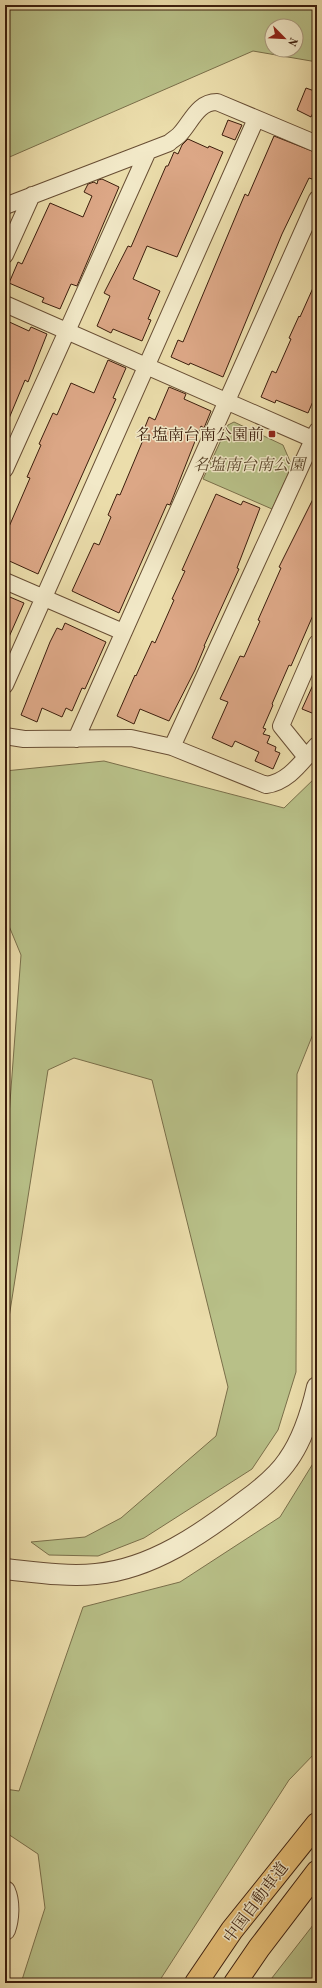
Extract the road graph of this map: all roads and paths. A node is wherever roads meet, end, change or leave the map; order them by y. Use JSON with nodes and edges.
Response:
{"nodes":[{"id":1,"x":256,"y":119,"type":"junction"},
{"id":2,"x":317,"y":144,"type":"edge"},
{"id":3,"x":148,"y":151,"type":"junction"},
{"id":4,"x":32,"y":195,"type":"junction"},
{"id":5,"x":317,"y":198,"type":"edge"},
{"id":6,"x":5,"y":206,"type":"edge"},
{"id":7,"x":5,"y":255,"type":"edge"},
{"id":8,"x":5,"y":304,"type":"edge"},
{"id":9,"x":67,"y":331,"type":"junction"},
{"id":10,"x":147,"y":365,"type":"junction"},
{"id":11,"x":228,"y":402,"type":"junction"},
{"id":12,"x":316,"y":437,"type":"edge"},
{"id":13,"x":5,"y":469,"type":"edge"},
{"id":14,"x":5,"y":581,"type":"edge"},
{"id":15,"x":43,"y":598,"type":"junction"},
{"id":16,"x":123,"y":632,"type":"junction"},
{"id":17,"x":317,"y":643,"type":"edge"},
{"id":18,"x":5,"y":685,"type":"edge"},
{"id":19,"x":5,"y":736,"type":"edge"},
{"id":20,"x":76,"y":739,"type":"junction"},
{"id":21,"x":317,"y":745,"type":"edge"},
{"id":22,"x":172,"y":747,"type":"junction"},
{"id":23,"x":306,"y":757,"type":"junction"},
{"id":24,"x":317,"y":1388,"type":"edge"},
{"id":25,"x":5,"y":1569,"type":"edge"},
{"id":26,"x":317,"y":1824,"type":"edge"},
{"id":27,"x":317,"y":1872,"type":"edge"},
{"id":28,"x":5,"y":1891,"type":"edge"},
{"id":29,"x":5,"y":1930,"type":"edge"},
{"id":30,"x":196,"y":1983,"type":"edge"},
{"id":31,"x":235,"y":1983,"type":"edge"}],
"edges":[{"from":1,"to":2,"type":"street"},
{"from":1,"to":3,"type":"street"},
{"from":1,"to":10,"type":"street"},
{"from":3,"to":4,"type":"street"},
{"from":3,"to":9,"type":"street"},
{"from":4,"to":6,"type":"street"},
{"from":4,"to":7,"type":"street"},
{"from":5,"to":11,"type":"street"},
{"from":8,"to":9,"type":"street"},
{"from":9,"to":10,"type":"street"},
{"from":9,"to":13,"type":"street"},
{"from":10,"to":11,"type":"street"},
{"from":10,"to":15,"type":"street"},
{"from":11,"to":12,"type":"street"},
{"from":11,"to":16,"type":"street"},
{"from":12,"to":22,"type":"street"},
{"from":14,"to":15,"type":"street"},
{"from":15,"to":16,"type":"street"},
{"from":15,"to":18,"type":"street"},
{"from":16,"to":20,"type":"street"},
{"from":17,"to":23,"type":"street"},
{"from":19,"to":20,"type":"street"},
{"from":20,"to":22,"type":"street"},
{"from":21,"to":23,"type":"street"},
{"from":22,"to":23,"type":"street"},
{"from":24,"to":25,"type":"street"},
{"from":26,"to":30,"type":"highway","name":"中国自動車道"},
{"from":27,"to":31,"type":"highway","name":"中国自動車道"},
{"from":28,"to":29,"type":"street"}]}
